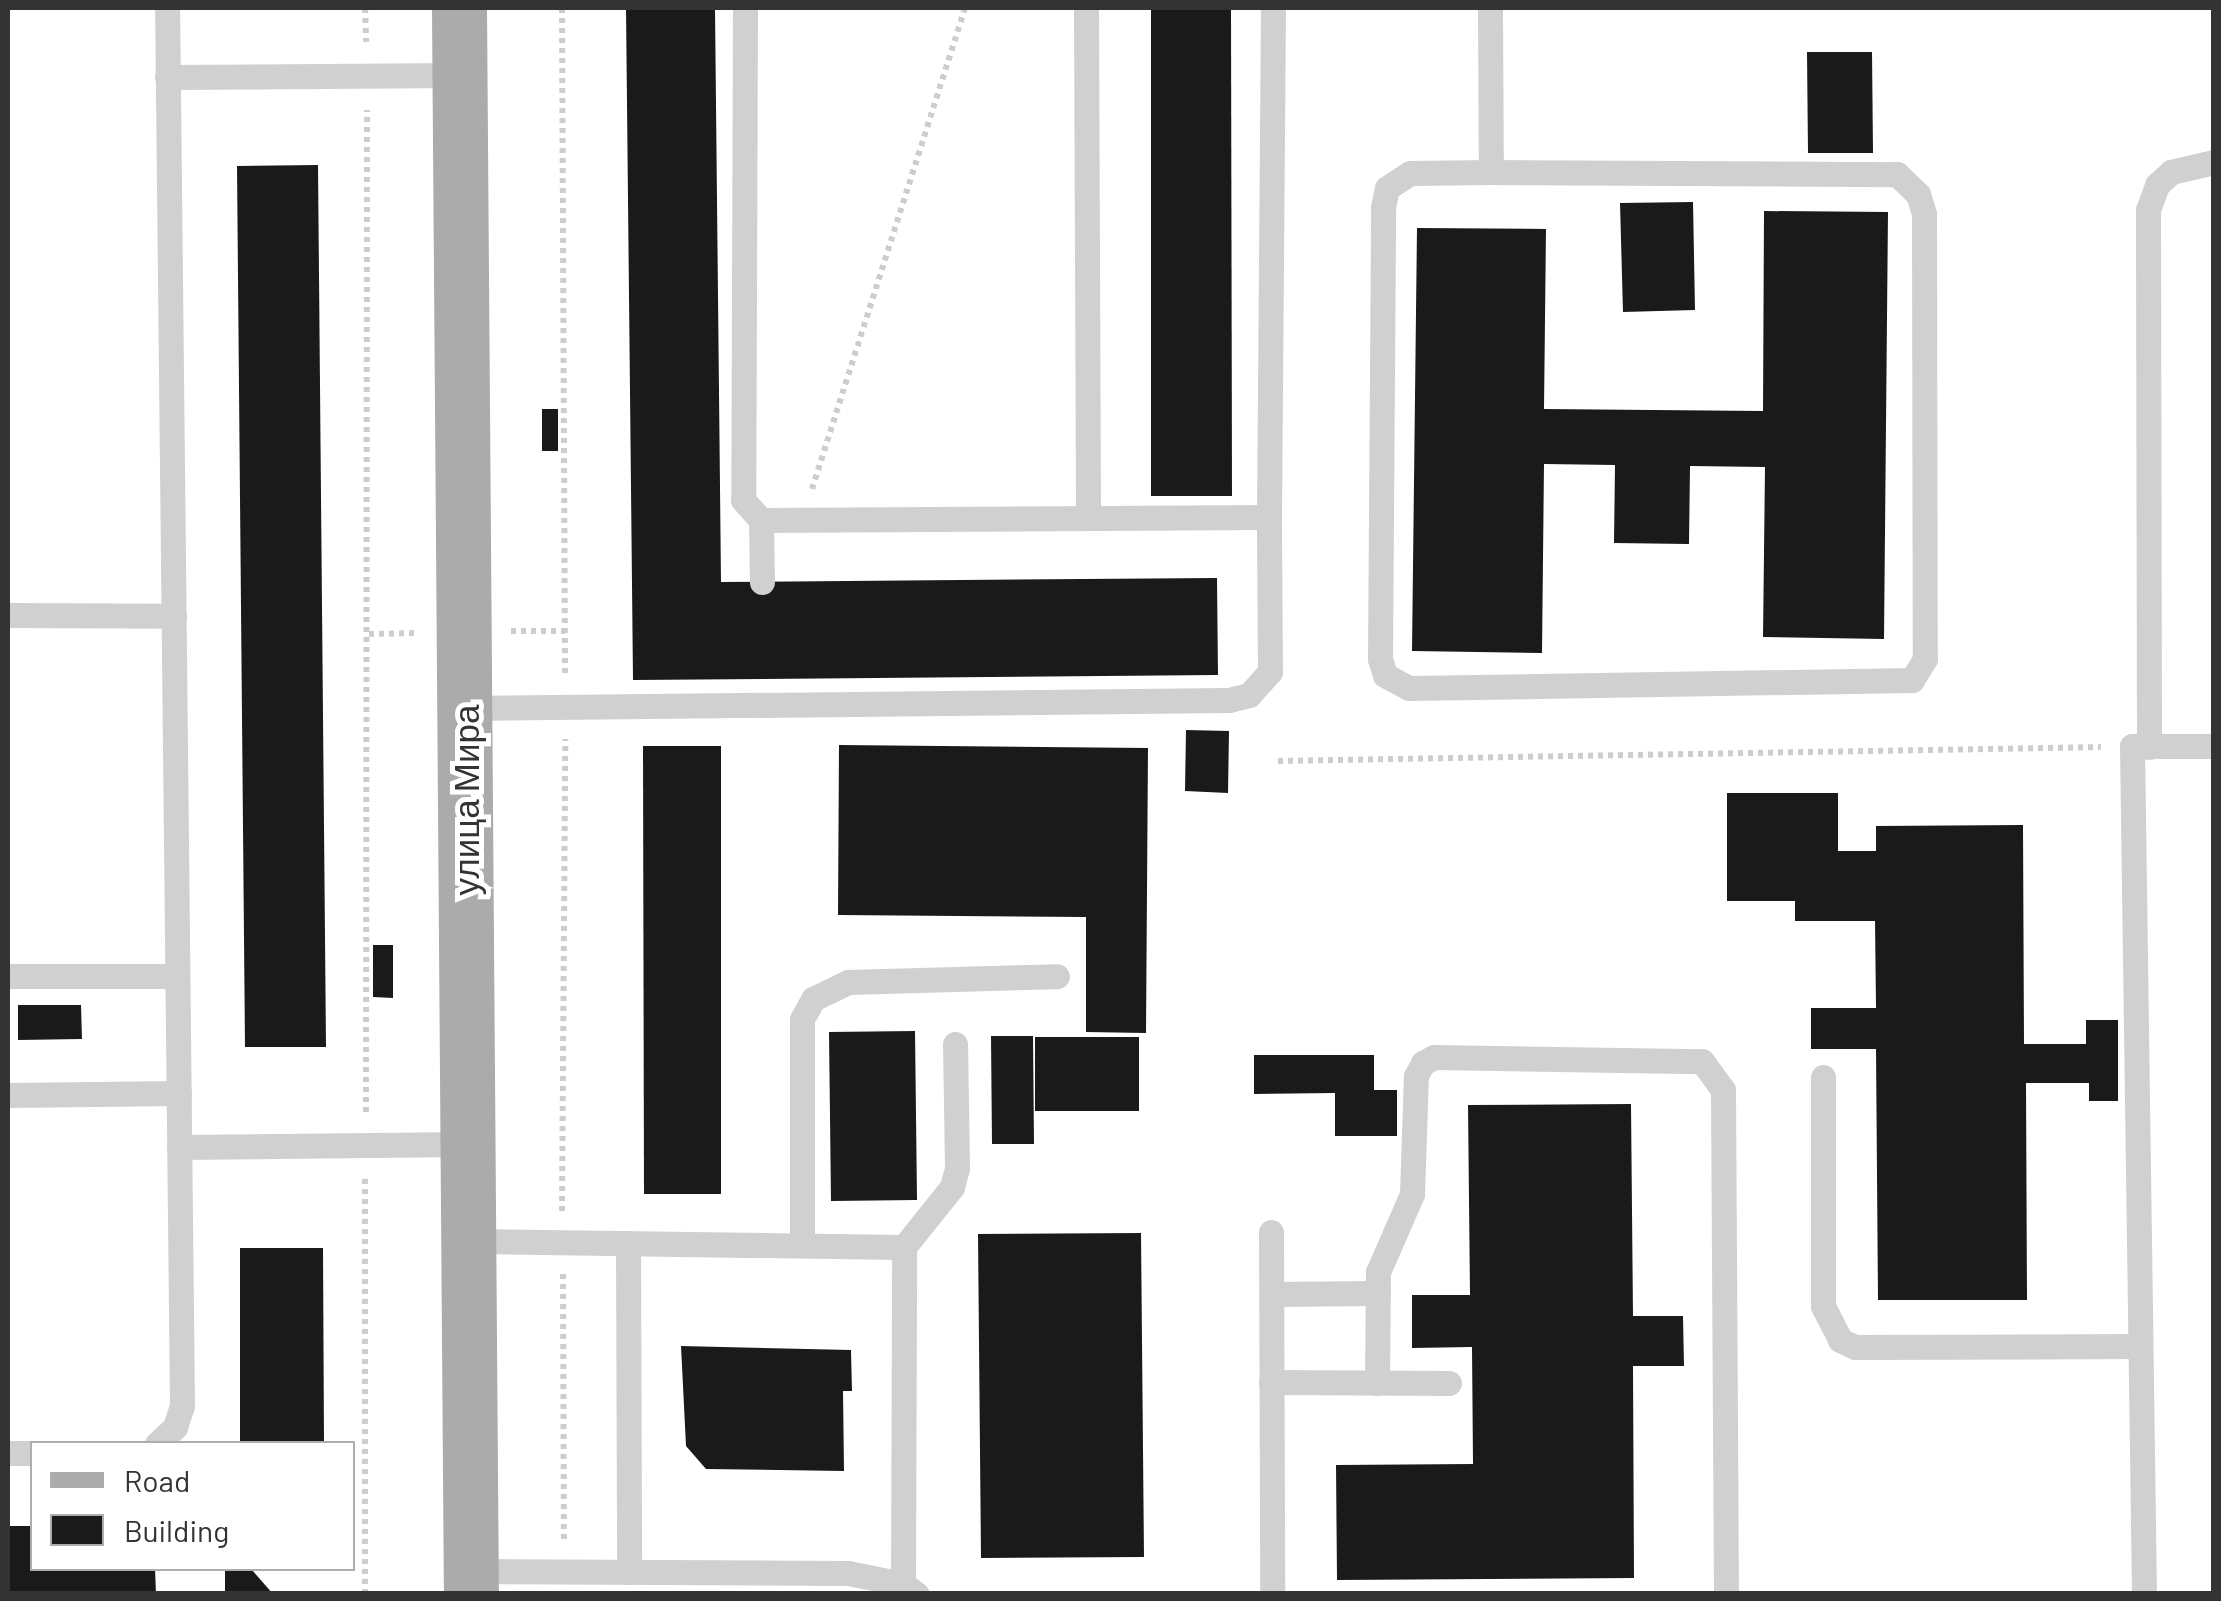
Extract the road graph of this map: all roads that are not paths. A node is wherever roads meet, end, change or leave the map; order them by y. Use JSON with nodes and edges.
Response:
{"nodes":[{"id":1,"x":167,"y":8,"type":"edge"},
{"id":2,"x":459,"y":8,"type":"edge"},
{"id":3,"x":745,"y":8,"type":"edge"},
{"id":4,"x":1086,"y":8,"type":"edge"},
{"id":5,"x":1273,"y":8,"type":"edge"},
{"id":6,"x":1490,"y":8,"type":"edge"},
{"id":7,"x":460,"y":75,"type":"junction"},
{"id":8,"x":168,"y":77,"type":"junction"},
{"id":9,"x":2214,"y":162,"type":"edge"},
{"id":10,"x":1491,"y":172,"type":"junction"},
{"id":11,"x":1269,"y":516,"type":"junction"},
{"id":12,"x":1088,"y":518,"type":"junction"},
{"id":13,"x":761,"y":520,"type":"junction"},
{"id":14,"x":762,"y":582,"type":"dead end"},
{"id":15,"x":8,"y":614,"type":"edge"},
{"id":16,"x":174,"y":616,"type":"junction"},
{"id":17,"x":764,"y":679,"type":"dead end"},
{"id":18,"x":763,"y":706,"type":"junction"},
{"id":19,"x":464,"y":708,"type":"junction"},
{"id":20,"x":2141,"y":746,"type":"junction"},
{"id":21,"x":2214,"y":746,"type":"edge"},
{"id":22,"x":8,"y":976,"type":"edge"},
{"id":23,"x":177,"y":976,"type":"junction"},
{"id":24,"x":1057,"y":976,"type":"dead end"},
{"id":25,"x":954,"y":1044,"type":"dead end"},
{"id":26,"x":1823,"y":1078,"type":"dead end"},
{"id":27,"x":179,"y":1093,"type":"junction"},
{"id":28,"x":8,"y":1095,"type":"edge"},
{"id":29,"x":468,"y":1144,"type":"junction"},
{"id":30,"x":179,"y":1147,"type":"junction"},
{"id":31,"x":1272,"y":1232,"type":"dead end"},
{"id":32,"x":468,"y":1241,"type":"junction"},
{"id":33,"x":628,"y":1243,"type":"junction"},
{"id":34,"x":802,"y":1246,"type":"junction"},
{"id":35,"x":904,"y":1248,"type":"junction"},
{"id":36,"x":1272,"y":1294,"type":"junction"},
{"id":37,"x":1378,"y":1294,"type":"junction"},
{"id":38,"x":2140,"y":1346,"type":"junction"},
{"id":39,"x":1271,"y":1382,"type":"junction"},
{"id":40,"x":1377,"y":1383,"type":"junction"},
{"id":41,"x":1449,"y":1383,"type":"dead end"},
{"id":42,"x":160,"y":1441,"type":"edge"},
{"id":43,"x":629,"y":1572,"type":"junction"},
{"id":44,"x":471,"y":1582,"type":"edge"},
{"id":45,"x":720,"y":1583,"type":"edge"},
{"id":46,"x":910,"y":1588,"type":"edge"},
{"id":47,"x":1272,"y":1594,"type":"edge"},
{"id":48,"x":1726,"y":1594,"type":"edge"},
{"id":49,"x":2144,"y":1594,"type":"edge"}],
"edges":[{"from":1,"to":8,"type":"lane"},
{"from":2,"to":7,"type":"main road","name":"улица Мира"},
{"from":3,"to":13,"type":"lane"},
{"from":4,"to":12,"type":"lane"},
{"from":5,"to":11,"type":"lane"},
{"from":6,"to":10,"type":"lane"},
{"from":7,"to":8,"type":"lane"},
{"from":7,"to":19,"type":"main road","name":"улица Мира"},
{"from":8,"to":16,"type":"lane"},
{"from":9,"to":20,"type":"lane"},
{"from":10,"to":10,"type":"lane"},
{"from":11,"to":12,"type":"lane"},
{"from":11,"to":18,"type":"lane"},
{"from":12,"to":13,"type":"lane"},
{"from":13,"to":14,"type":"lane"},
{"from":15,"to":16,"type":"lane"},
{"from":16,"to":23,"type":"lane"},
{"from":17,"to":18,"type":"lane"},
{"from":18,"to":19,"type":"lane"},
{"from":19,"to":29,"type":"main road","name":"улица Мира"},
{"from":20,"to":21,"type":"lane"},
{"from":20,"to":38,"type":"lane"},
{"from":22,"to":23,"type":"lane"},
{"from":23,"to":27,"type":"lane"},
{"from":24,"to":34,"type":"lane"},
{"from":25,"to":35,"type":"lane"},
{"from":26,"to":38,"type":"lane"},
{"from":27,"to":28,"type":"lane"},
{"from":27,"to":30,"type":"lane"},
{"from":29,"to":30,"type":"lane"},
{"from":29,"to":32,"type":"main road","name":"улица Мира"},
{"from":30,"to":42,"type":"lane"},
{"from":31,"to":36,"type":"lane"},
{"from":32,"to":33,"type":"lane"},
{"from":32,"to":44,"type":"main road","name":"улица Мира"},
{"from":33,"to":34,"type":"lane"},
{"from":33,"to":43,"type":"lane"},
{"from":34,"to":35,"type":"lane"},
{"from":35,"to":46,"type":"lane"},
{"from":36,"to":37,"type":"lane"},
{"from":36,"to":39,"type":"lane"},
{"from":37,"to":40,"type":"lane"},
{"from":37,"to":48,"type":"lane"},
{"from":38,"to":49,"type":"lane"},
{"from":39,"to":40,"type":"lane"},
{"from":39,"to":47,"type":"lane"},
{"from":40,"to":41,"type":"lane"},
{"from":43,"to":44,"type":"lane"},
{"from":43,"to":45,"type":"lane"},
{"from":45,"to":46,"type":"lane"}]}
